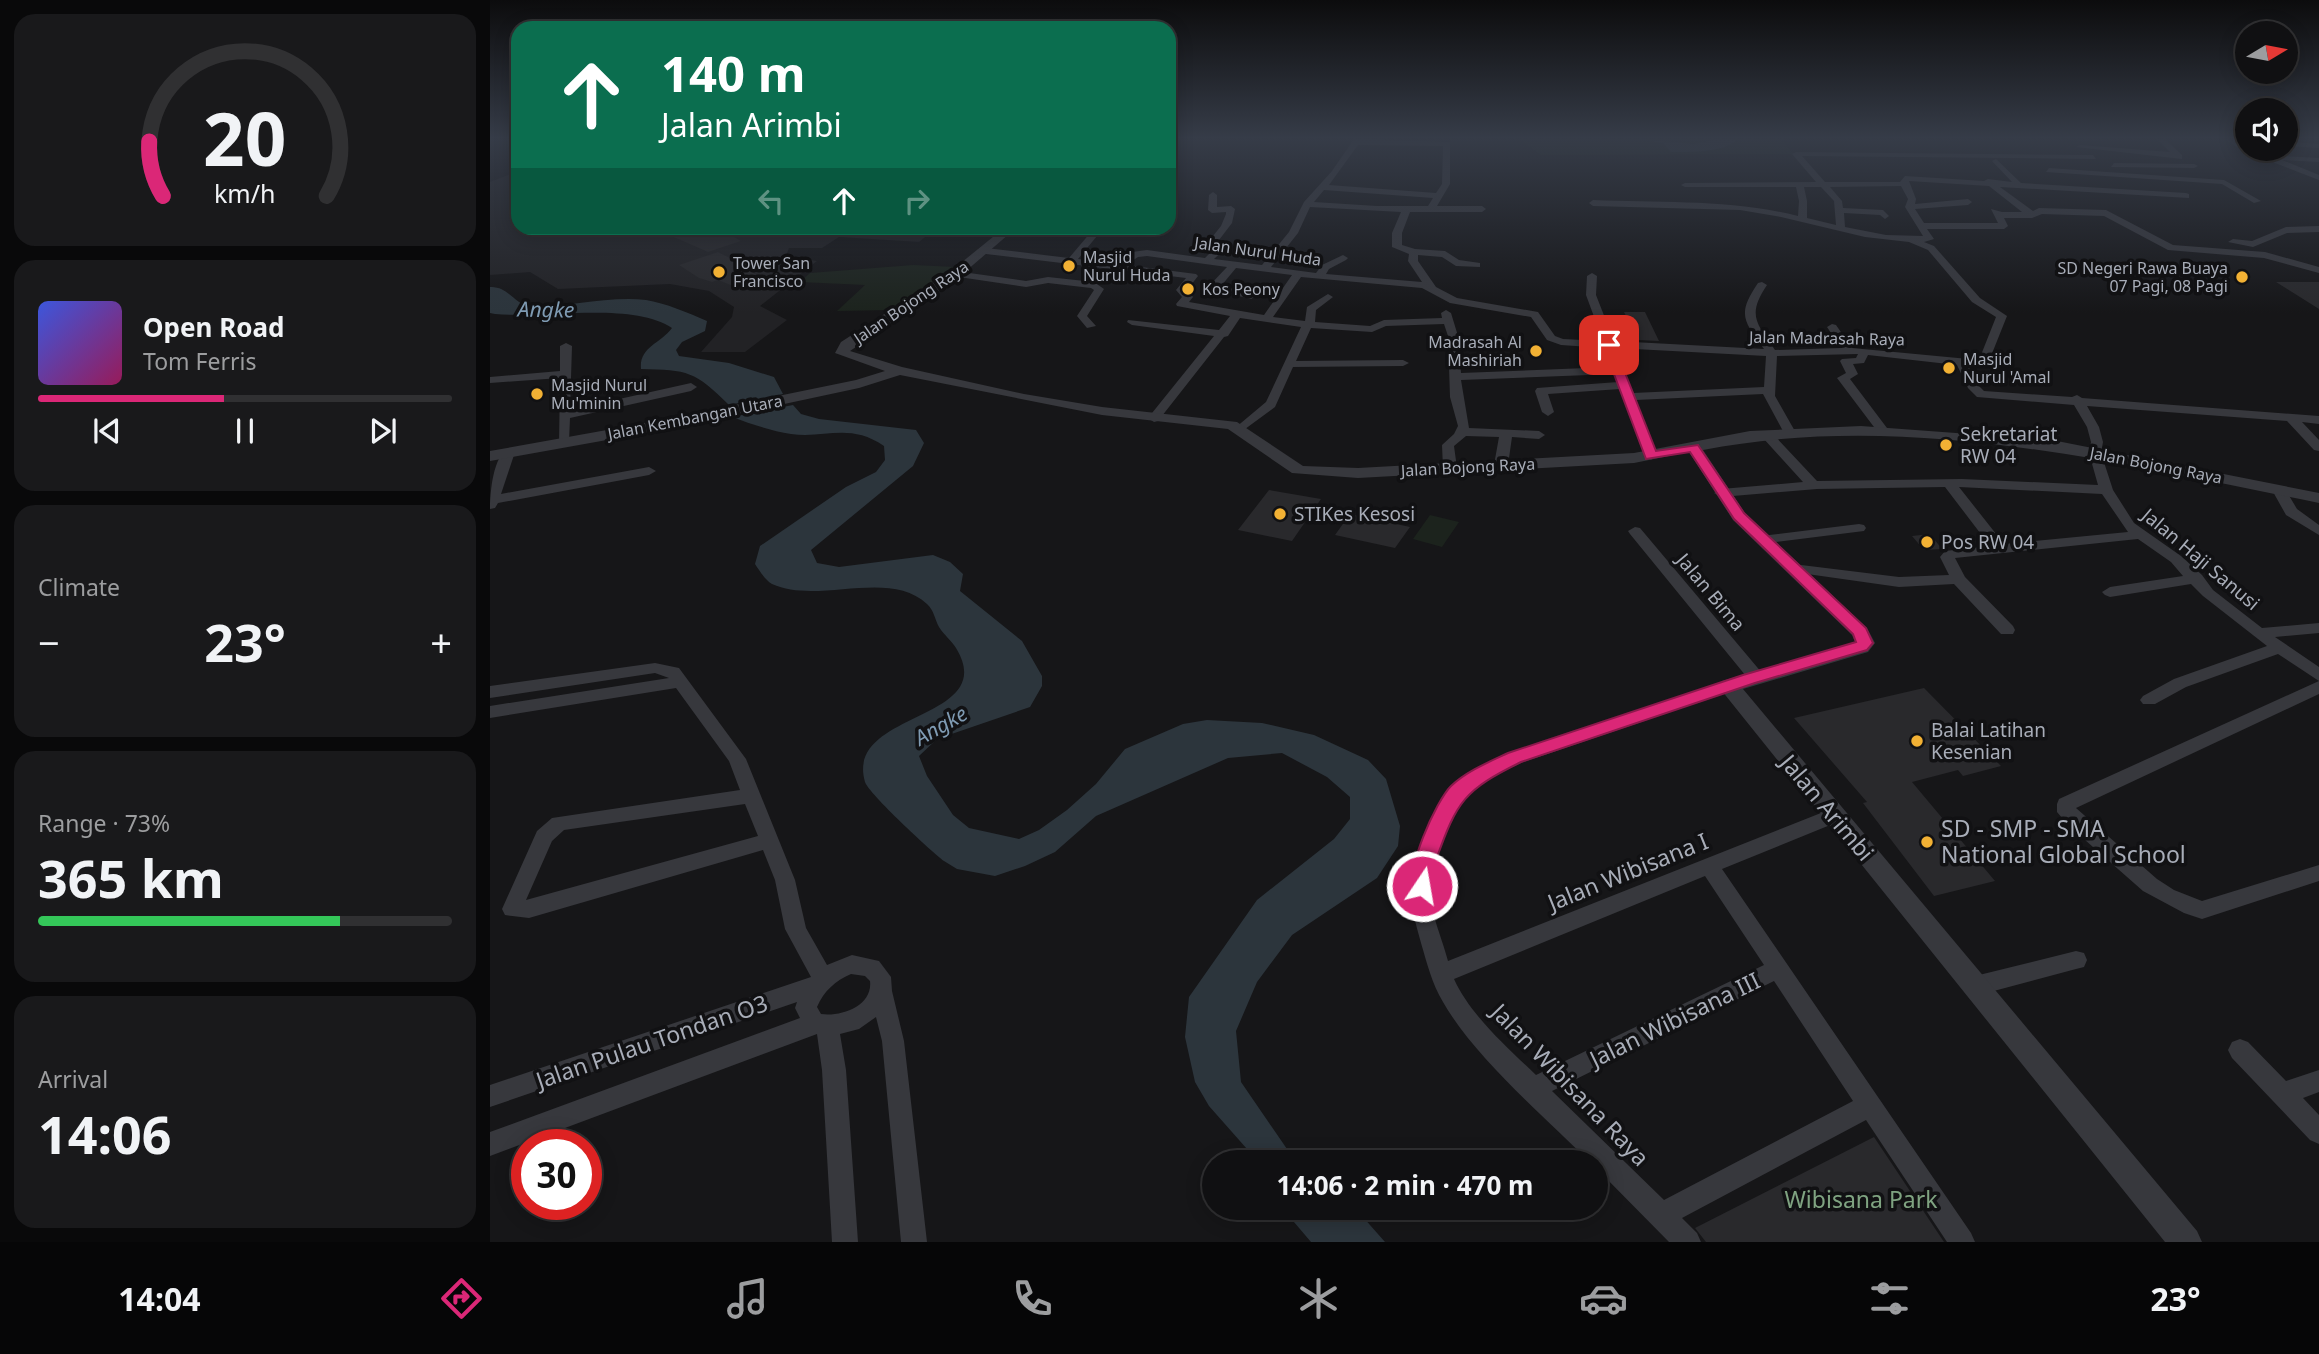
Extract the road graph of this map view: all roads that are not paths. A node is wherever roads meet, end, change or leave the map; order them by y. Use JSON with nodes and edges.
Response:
{"nodes":[{"id":1,"x":1213,"y":197,"type":"edge"},
{"id":2,"x":1313,"y":197,"type":"edge"},
{"id":3,"x":1439,"y":197,"type":"edge"},
{"id":4,"x":1721,"y":197,"type":"edge"},
{"id":5,"x":1761,"y":197,"type":"edge"},
{"id":6,"x":1802,"y":197,"type":"edge"},
{"id":7,"x":1834,"y":197,"type":"edge"},
{"id":8,"x":1911,"y":197,"type":"edge"},
{"id":9,"x":2012,"y":197,"type":"edge"},
{"id":10,"x":2025,"y":197,"type":"edge"},
{"id":11,"x":2133,"y":197,"type":"edge"},
{"id":12,"x":2250,"y":197,"type":"edge"},
{"id":13,"x":2257,"y":201,"type":"dead end"},
{"id":14,"x":1968,"y":202,"type":"dead end"},
{"id":15,"x":1593,"y":203,"type":"dead end"},
{"id":16,"x":2137,"y":203,"type":"dead end"},
{"id":17,"x":1307,"y":204,"type":"junction"},
{"id":18,"x":1909,"y":206,"type":"junction"},
{"id":19,"x":1721,"y":208,"type":"junction"},
{"id":20,"x":1406,"y":209,"type":"junction"},
{"id":21,"x":1431,"y":209,"type":"junction"},
{"id":22,"x":1482,"y":209,"type":"dead end"},
{"id":23,"x":1839,"y":210,"type":"junction"},
{"id":24,"x":1763,"y":211,"type":"junction"},
{"id":25,"x":2036,"y":213,"type":"junction"},
{"id":26,"x":1885,"y":216,"type":"dead end"},
{"id":27,"x":1801,"y":221,"type":"junction"},
{"id":28,"x":1922,"y":226,"type":"junction"},
{"id":29,"x":1841,"y":229,"type":"junction"},
{"id":30,"x":2319,"y":229,"type":"edge"},
{"id":31,"x":1002,"y":235,"type":"edge"},
{"id":32,"x":1093,"y":235,"type":"edge"},
{"id":33,"x":2195,"y":239,"type":"dead end"},
{"id":34,"x":1913,"y":241,"type":"junction"},
{"id":35,"x":2253,"y":244,"type":"junction"},
{"id":36,"x":986,"y":251,"type":"junction"},
{"id":37,"x":1414,"y":252,"type":"junction"},
{"id":38,"x":1343,"y":258,"type":"dead end"},
{"id":39,"x":1073,"y":259,"type":"junction"},
{"id":40,"x":1208,"y":260,"type":"junction"},
{"id":41,"x":2316,"y":260,"type":"edge"},
{"id":42,"x":1234,"y":264,"type":"junction"},
{"id":43,"x":1120,"y":265,"type":"junction"},
{"id":44,"x":1477,"y":265,"type":"dead end"},
{"id":45,"x":1265,"y":268,"type":"junction"},
{"id":46,"x":2319,"y":270,"type":"edge"},
{"id":47,"x":1299,"y":273,"type":"junction"},
{"id":48,"x":956,"y":274,"type":"junction"},
{"id":49,"x":1320,"y":276,"type":"junction"},
{"id":50,"x":1592,"y":276,"type":"dead end"},
{"id":51,"x":1762,"y":285,"type":"dead end"},
{"id":52,"x":1431,"y":287,"type":"junction"},
{"id":53,"x":1251,"y":296,"type":"dead end"},
{"id":54,"x":1445,"y":297,"type":"junction"},
{"id":55,"x":1328,"y":298,"type":"dead end"},
{"id":56,"x":1237,"y":314,"type":"junction"},
{"id":57,"x":1267,"y":318,"type":"junction"},
{"id":58,"x":1132,"y":321,"type":"dead end"},
{"id":59,"x":1448,"y":321,"type":"junction"},
{"id":60,"x":1309,"y":325,"type":"junction"},
{"id":61,"x":1091,"y":326,"type":"dead end"},
{"id":62,"x":1832,"y":327,"type":"dead end"},
{"id":63,"x":1224,"y":334,"type":"junction"},
{"id":64,"x":1609,"y":345,"type":"junction"},
{"id":65,"x":566,"y":346,"type":"dead end"},
{"id":66,"x":1848,"y":350,"type":"junction"},
{"id":67,"x":1865,"y":351,"type":"junction"},
{"id":68,"x":1772,"y":354,"type":"junction"},
{"id":69,"x":1403,"y":363,"type":"dead end"},
{"id":70,"x":1962,"y":363,"type":"junction"},
{"id":71,"x":1290,"y":364,"type":"junction"},
{"id":72,"x":1617,"y":370,"type":"junction"},
{"id":73,"x":899,"y":371,"type":"junction"},
{"id":74,"x":566,"y":374,"type":"junction"},
{"id":75,"x":1457,"y":377,"type":"junction"},
{"id":76,"x":490,"y":380,"type":"edge"},
{"id":77,"x":691,"y":387,"type":"dead end"},
{"id":78,"x":1768,"y":390,"type":"junction"},
{"id":79,"x":1625,"y":391,"type":"junction"},
{"id":80,"x":2077,"y":399,"type":"junction"},
{"id":81,"x":1548,"y":412,"type":"dead end"},
{"id":82,"x":566,"y":415,"type":"junction"},
{"id":83,"x":1154,"y":418,"type":"junction"},
{"id":84,"x":2291,"y":418,"type":"junction"},
{"id":85,"x":2319,"y":420,"type":"edge"},
{"id":86,"x":1241,"y":428,"type":"junction"},
{"id":87,"x":1463,"y":432,"type":"junction"},
{"id":88,"x":1884,"y":432,"type":"junction"},
{"id":89,"x":1506,"y":433,"type":"junction"},
{"id":90,"x":1790,"y":433,"type":"junction"},
{"id":91,"x":1539,"y":435,"type":"dead end"},
{"id":92,"x":1767,"y":435,"type":"junction"},
{"id":93,"x":563,"y":442,"type":"junction"},
{"id":94,"x":1693,"y":447,"type":"junction"},
{"id":95,"x":2319,"y":447,"type":"edge"},
{"id":96,"x":509,"y":452,"type":"junction"},
{"id":97,"x":2095,"y":453,"type":"junction"},
{"id":98,"x":490,"y":456,"type":"edge"},
{"id":99,"x":1651,"y":456,"type":"junction"},
{"id":100,"x":1501,"y":465,"type":"junction"},
{"id":101,"x":1450,"y":468,"type":"junction"},
{"id":102,"x":649,"y":471,"type":"dead end"},
{"id":103,"x":1950,"y":483,"type":"junction"},
{"id":104,"x":1814,"y":485,"type":"junction"},
{"id":105,"x":2106,"y":490,"type":"junction"},
{"id":106,"x":2279,"y":490,"type":"junction"},
{"id":107,"x":1721,"y":493,"type":"junction"},
{"id":108,"x":2319,"y":498,"type":"edge"},
{"id":109,"x":491,"y":503,"type":"edge"},
{"id":110,"x":1858,"y":528,"type":"dead end"},
{"id":111,"x":1635,"y":531,"type":"dead end"},
{"id":112,"x":2319,"y":531,"type":"edge"},
{"id":113,"x":2138,"y":535,"type":"junction"},
{"id":114,"x":1761,"y":540,"type":"junction"},
{"id":115,"x":2000,"y":549,"type":"junction"},
{"id":116,"x":1793,"y":568,"type":"junction"},
{"id":117,"x":2197,"y":578,"type":"junction"},
{"id":118,"x":1958,"y":579,"type":"junction"},
{"id":119,"x":2110,"y":592,"type":"dead end"},
{"id":120,"x":2319,"y":628,"type":"edge"},
{"id":121,"x":2007,"y":630,"type":"dead end"},
{"id":122,"x":2259,"y":633,"type":"junction"},
{"id":123,"x":2278,"y":648,"type":"junction"},
{"id":124,"x":2319,"y":675,"type":"edge"},
{"id":125,"x":1756,"y":677,"type":"junction"},
{"id":126,"x":681,"y":682,"type":"junction"},
{"id":127,"x":1729,"y":686,"type":"junction"},
{"id":128,"x":2319,"y":687,"type":"edge"},
{"id":129,"x":490,"y":692,"type":"edge"},
{"id":130,"x":2149,"y":700,"type":"dead end"},
{"id":131,"x":490,"y":712,"type":"edge"},
{"id":132,"x":751,"y":796,"type":"junction"},
{"id":133,"x":1833,"y":816,"type":"junction"},
{"id":134,"x":769,"y":841,"type":"junction"},
{"id":135,"x":1709,"y":866,"type":"junction"},
{"id":136,"x":2319,"y":873,"type":"edge"},
{"id":137,"x":2076,"y":960,"type":"dead end"},
{"id":138,"x":1778,"y":969,"type":"junction"},
{"id":139,"x":1441,"y":974,"type":"junction"},
{"id":140,"x":818,"y":982,"type":"junction"},
{"id":141,"x":1975,"y":986,"type":"junction"},
{"id":142,"x":882,"y":993,"type":"junction"},
{"id":143,"x":821,"y":1026,"type":"junction"},
{"id":144,"x":2240,"y":1050,"type":"dead end"},
{"id":145,"x":2319,"y":1081,"type":"edge"},
{"id":146,"x":1533,"y":1089,"type":"junction"},
{"id":147,"x":2283,"y":1094,"type":"junction"},
{"id":148,"x":490,"y":1096,"type":"edge"},
{"id":149,"x":1870,"y":1105,"type":"junction"},
{"id":150,"x":2319,"y":1132,"type":"edge"},
{"id":151,"x":490,"y":1144,"type":"edge"},
{"id":152,"x":1662,"y":1215,"type":"junction"},
{"id":153,"x":845,"y":1242,"type":"edge"},
{"id":154,"x":914,"y":1242,"type":"edge"},
{"id":155,"x":1688,"y":1242,"type":"edge"},
{"id":156,"x":1962,"y":1242,"type":"edge"},
{"id":157,"x":2186,"y":1242,"type":"edge"}],
"edges":[{"from":1,"to":40,"type":"street"},
{"from":2,"to":17,"type":"street"},
{"from":3,"to":21,"type":"street"},
{"from":4,"to":19,"type":"street"},
{"from":5,"to":24,"type":"street"},
{"from":6,"to":27,"type":"street"},
{"from":7,"to":23,"type":"street"},
{"from":8,"to":18,"type":"street"},
{"from":9,"to":25,"type":"street"},
{"from":10,"to":25,"type":"street"},
{"from":11,"to":16,"type":"street"},
{"from":12,"to":13,"type":"street"},
{"from":14,"to":18,"type":"street"},
{"from":15,"to":19,"type":"street"},
{"from":17,"to":20,"type":"street"},
{"from":17,"to":45,"type":"street"},
{"from":18,"to":28,"type":"street"},
{"from":19,"to":24,"type":"street"},
{"from":20,"to":21,"type":"street"},
{"from":20,"to":37,"type":"street"},
{"from":21,"to":22,"type":"street"},
{"from":23,"to":26,"type":"street"},
{"from":23,"to":29,"type":"street"},
{"from":24,"to":27,"type":"street"},
{"from":25,"to":28,"type":"street"},
{"from":25,"to":46,"type":"street"},
{"from":27,"to":29,"type":"street"},
{"from":28,"to":34,"type":"street"},
{"from":29,"to":34,"type":"street"},
{"from":30,"to":35,"type":"street"},
{"from":31,"to":36,"type":"street","name":"Jalan Bojong Raya"},
{"from":32,"to":39,"type":"street"},
{"from":33,"to":35,"type":"street"},
{"from":34,"to":70,"type":"street"},
{"from":35,"to":41,"type":"street"},
{"from":36,"to":39,"type":"street","name":"Jalan Nurul Huda"},
{"from":36,"to":48,"type":"street","name":"Jalan Bojong Raya"},
{"from":37,"to":44,"type":"street"},
{"from":37,"to":52,"type":"street"},
{"from":38,"to":49,"type":"street"},
{"from":39,"to":43,"type":"street","name":"Jalan Nurul Huda"},
{"from":40,"to":42,"type":"street","name":"Jalan Nurul Huda"},
{"from":40,"to":43,"type":"street","name":"Jalan Nurul Huda"},
{"from":42,"to":45,"type":"street","name":"Jalan Nurul Huda"},
{"from":42,"to":53,"type":"street"},
{"from":43,"to":56,"type":"street"},
{"from":45,"to":47,"type":"street","name":"Jalan Nurul Huda"},
{"from":47,"to":49,"type":"street","name":"Jalan Nurul Huda"},
{"from":47,"to":57,"type":"street"},
{"from":48,"to":61,"type":"street"},
{"from":48,"to":73,"type":"street","name":"Jalan Bojong Raya"},
{"from":49,"to":52,"type":"street","name":"Jalan Nurul Huda"},
{"from":50,"to":64,"type":"street"},
{"from":51,"to":68,"type":"street"},
{"from":52,"to":54,"type":"street","name":"Jalan Nurul Huda"},
{"from":54,"to":59,"type":"street"},
{"from":54,"to":64,"type":"street","name":"Jalan Madrasah Raya"},
{"from":55,"to":60,"type":"street"},
{"from":56,"to":57,"type":"street"},
{"from":56,"to":63,"type":"street"},
{"from":57,"to":60,"type":"street"},
{"from":58,"to":63,"type":"street"},
{"from":59,"to":60,"type":"street"},
{"from":59,"to":75,"type":"street"},
{"from":60,"to":71,"type":"street"},
{"from":62,"to":66,"type":"street"},
{"from":63,"to":83,"type":"street"},
{"from":64,"to":68,"type":"street","name":"Jalan Madrasah Raya"},
{"from":64,"to":72,"type":"street"},
{"from":65,"to":74,"type":"street"},
{"from":66,"to":67,"type":"street","name":"Jalan Madrasah Raya"},
{"from":66,"to":68,"type":"street","name":"Jalan Madrasah Raya"},
{"from":67,"to":70,"type":"street","name":"Jalan Madrasah Raya"},
{"from":67,"to":88,"type":"street"},
{"from":68,"to":78,"type":"street"},
{"from":69,"to":71,"type":"street"},
{"from":70,"to":80,"type":"street"},
{"from":71,"to":86,"type":"street"},
{"from":72,"to":75,"type":"street"},
{"from":72,"to":79,"type":"street"},
{"from":73,"to":83,"type":"street","name":"Jalan Bojong Raya"},
{"from":73,"to":93,"type":"street","name":"Jalan Kembangan Utara"},
{"from":74,"to":76,"type":"street"},
{"from":74,"to":82,"type":"street"},
{"from":75,"to":87,"type":"street"},
{"from":77,"to":82,"type":"street"},
{"from":78,"to":79,"type":"street"},
{"from":78,"to":90,"type":"street"},
{"from":79,"to":81,"type":"street"},
{"from":79,"to":99,"type":"street"},
{"from":80,"to":84,"type":"street"},
{"from":80,"to":97,"type":"street","name":"Jalan Haji Sanusi"},
{"from":82,"to":93,"type":"street"},
{"from":83,"to":86,"type":"street","name":"Jalan Bojong Raya"},
{"from":84,"to":85,"type":"street"},
{"from":84,"to":95,"type":"street"},
{"from":86,"to":101,"type":"street","name":"Jalan Bojong Raya"},
{"from":87,"to":89,"type":"street"},
{"from":87,"to":101,"type":"street"},
{"from":88,"to":90,"type":"street","name":"Jalan Bojong Raya"},
{"from":88,"to":97,"type":"street","name":"Jalan Bojong Raya"},
{"from":89,"to":91,"type":"street"},
{"from":89,"to":100,"type":"street"},
{"from":90,"to":92,"type":"street","name":"Jalan Bojong Raya"},
{"from":92,"to":94,"type":"street","name":"Jalan Bojong Raya"},
{"from":92,"to":104,"type":"street"},
{"from":93,"to":96,"type":"street","name":"Jalan Kembangan Utara"},
{"from":94,"to":99,"type":"street","name":"Jalan Bojong Raya"},
{"from":94,"to":107,"type":"street"},
{"from":96,"to":98,"type":"street","name":"Jalan Kembangan Utara"},
{"from":96,"to":109,"type":"street"},
{"from":97,"to":105,"type":"street","name":"Jalan Haji Sanusi"},
{"from":97,"to":106,"type":"street","name":"Jalan Bojong Raya"},
{"from":99,"to":100,"type":"street","name":"Jalan Bojong Raya"},
{"from":100,"to":101,"type":"street","name":"Jalan Bojong Raya"},
{"from":102,"to":109,"type":"street"},
{"from":103,"to":104,"type":"street"},
{"from":103,"to":105,"type":"street"},
{"from":103,"to":115,"type":"street"},
{"from":104,"to":107,"type":"street"},
{"from":105,"to":113,"type":"street","name":"Jalan Haji Sanusi"},
{"from":106,"to":108,"type":"street","name":"Jalan Bojong Raya"},
{"from":106,"to":112,"type":"street"},
{"from":107,"to":114,"type":"street"},
{"from":110,"to":114,"type":"street"},
{"from":111,"to":125,"type":"street","name":"Jalan Bima"},
{"from":113,"to":115,"type":"street"},
{"from":113,"to":117,"type":"street","name":"Jalan Haji Sanusi"},
{"from":114,"to":116,"type":"street"},
{"from":115,"to":118,"type":"street"},
{"from":116,"to":118,"type":"street"},
{"from":116,"to":125,"type":"street"},
{"from":117,"to":119,"type":"street"},
{"from":117,"to":122,"type":"street","name":"Jalan Haji Sanusi"},
{"from":118,"to":121,"type":"street"},
{"from":120,"to":122,"type":"street"},
{"from":122,"to":123,"type":"street","name":"Jalan Haji Sanusi"},
{"from":123,"to":124,"type":"street","name":"Jalan Haji Sanusi"},
{"from":123,"to":130,"type":"street"},
{"from":125,"to":127,"type":"street"},
{"from":126,"to":129,"type":"street"},
{"from":126,"to":131,"type":"street"},
{"from":126,"to":132,"type":"street"},
{"from":127,"to":133,"type":"street","name":"Jalan Arimbi"},
{"from":127,"to":139,"type":"street","name":"Jalan Wibisana Raya"},
{"from":128,"to":136,"type":"street"},
{"from":132,"to":134,"type":"street"},
{"from":132,"to":134,"type":"street"},
{"from":133,"to":135,"type":"street","name":"Jalan Wibisana I"},
{"from":133,"to":141,"type":"street","name":"Jalan Arimbi"},
{"from":134,"to":140,"type":"street"},
{"from":135,"to":138,"type":"street"},
{"from":135,"to":139,"type":"street","name":"Jalan Wibisana I"},
{"from":137,"to":141,"type":"street"},
{"from":138,"to":146,"type":"street","name":"Jalan Wibisana III"},
{"from":138,"to":149,"type":"street"},
{"from":139,"to":146,"type":"street","name":"Jalan Wibisana Raya"},
{"from":140,"to":142,"type":"street"},
{"from":140,"to":143,"type":"street"},
{"from":140,"to":148,"type":"street","name":"Jalan Pulau Tondan O3"},
{"from":141,"to":157,"type":"street","name":"Jalan Arimbi"},
{"from":142,"to":143,"type":"street"},
{"from":142,"to":154,"type":"street"},
{"from":143,"to":151,"type":"street","name":"Jalan Pulau Tondan O3"},
{"from":143,"to":153,"type":"street"},
{"from":144,"to":147,"type":"street"},
{"from":145,"to":147,"type":"street"},
{"from":146,"to":152,"type":"street","name":"Jalan Wibisana Raya"},
{"from":147,"to":150,"type":"street"},
{"from":149,"to":152,"type":"street"},
{"from":149,"to":156,"type":"street"},
{"from":152,"to":155,"type":"street","name":"Jalan Wibisana Raya"}]}
